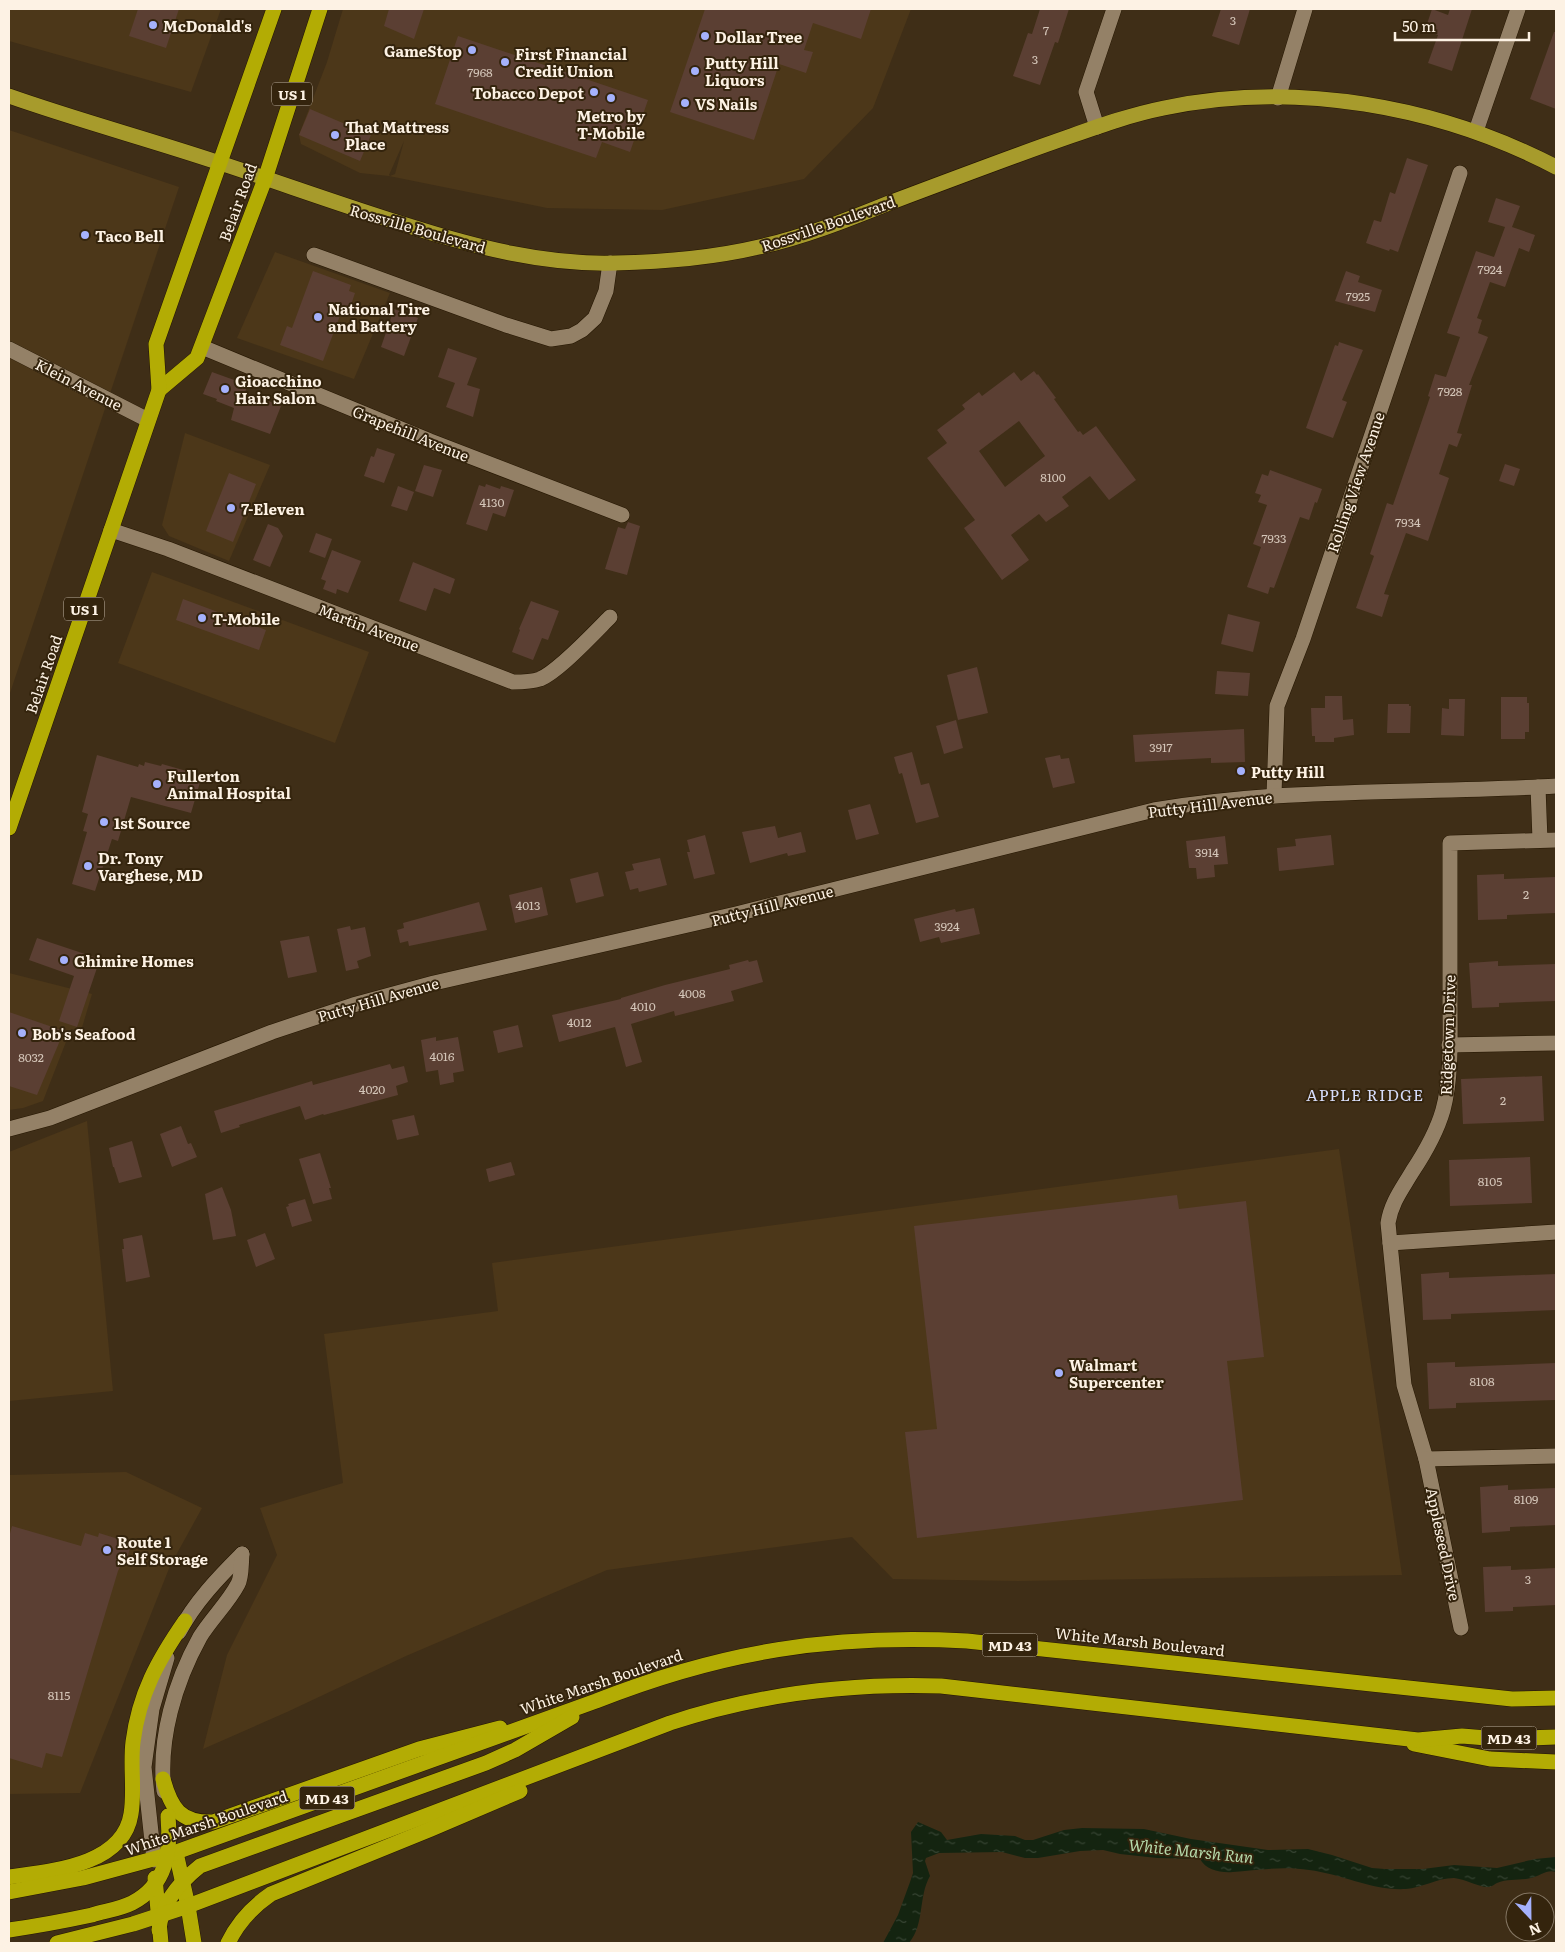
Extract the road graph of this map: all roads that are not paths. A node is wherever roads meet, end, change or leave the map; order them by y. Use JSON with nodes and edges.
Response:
{"nodes":[{"id":1,"x":274,"y":9,"type":"edge"},
{"id":2,"x":320,"y":9,"type":"edge"},
{"id":3,"x":1114,"y":9,"type":"edge"},
{"id":4,"x":1305,"y":9,"type":"edge"},
{"id":5,"x":1518,"y":9,"type":"edge"},
{"id":6,"x":9,"y":96,"type":"edge"},
{"id":7,"x":1278,"y":98,"type":"junction"},
{"id":8,"x":1097,"y":127,"type":"junction"},
{"id":9,"x":1476,"y":131,"type":"junction"},
{"id":10,"x":219,"y":163,"type":"junction"},
{"id":11,"x":1556,"y":167,"type":"edge"},
{"id":12,"x":1460,"y":173,"type":"dead end"},
{"id":13,"x":265,"y":179,"type":"junction"},
{"id":14,"x":314,"y":255,"type":"dead end"},
{"id":15,"x":610,"y":263,"type":"junction"},
{"id":16,"x":202,"y":347,"type":"junction"},
{"id":17,"x":9,"y":349,"type":"edge"},
{"id":18,"x":159,"y":390,"type":"junction"},
{"id":19,"x":148,"y":420,"type":"junction"},
{"id":20,"x":622,"y":515,"type":"dead end"},
{"id":21,"x":111,"y":530,"type":"junction"},
{"id":22,"x":610,"y":617,"type":"dead end"},
{"id":23,"x":1556,"y":786,"type":"edge"},
{"id":24,"x":1538,"y":787,"type":"junction"},
{"id":25,"x":1274,"y":795,"type":"junction"},
{"id":26,"x":9,"y":828,"type":"edge"},
{"id":27,"x":1540,"y":840,"type":"junction"},
{"id":28,"x":1556,"y":840,"type":"edge"},
{"id":29,"x":1556,"y":1043,"type":"edge"},
{"id":30,"x":1449,"y":1045,"type":"junction"},
{"id":31,"x":9,"y":1129,"type":"edge"},
{"id":32,"x":1556,"y":1232,"type":"edge"},
{"id":33,"x":1390,"y":1243,"type":"junction"},
{"id":34,"x":1556,"y":1456,"type":"edge"},
{"id":35,"x":1426,"y":1459,"type":"junction"},
{"id":36,"x":185,"y":1621,"type":"junction"},
{"id":37,"x":1462,"y":1628,"type":"dead end"},
{"id":38,"x":1556,"y":1698,"type":"edge"},
{"id":39,"x":596,"y":1701,"type":"junction"},
{"id":40,"x":743,"y":1702,"type":"junction"},
{"id":41,"x":546,"y":1719,"type":"junction"},
{"id":42,"x":1383,"y":1736,"type":"junction"},
{"id":43,"x":1556,"y":1737,"type":"edge"},
{"id":44,"x":1556,"y":1762,"type":"edge"},
{"id":45,"x":163,"y":1779,"type":"junction"},
{"id":46,"x":166,"y":1856,"type":"junction"},
{"id":47,"x":9,"y":1877,"type":"edge"},
{"id":48,"x":183,"y":1881,"type":"junction"},
{"id":49,"x":155,"y":1882,"type":"junction"},
{"id":50,"x":9,"y":1892,"type":"edge"},
{"id":51,"x":188,"y":1906,"type":"junction"},
{"id":52,"x":161,"y":1926,"type":"edge"},
{"id":53,"x":9,"y":1930,"type":"edge"},
{"id":54,"x":57,"y":1943,"type":"edge"},
{"id":55,"x":194,"y":1943,"type":"edge"},
{"id":56,"x":228,"y":1943,"type":"edge"}],
"edges":[{"from":1,"to":10,"type":"highway","name":"Belair Road","number":"US 1"},
{"from":2,"to":13,"type":"highway","name":"Belair Road","number":"US 1"},
{"from":3,"to":8,"type":"street"},
{"from":4,"to":7,"type":"street"},
{"from":5,"to":9,"type":"street"},
{"from":6,"to":10,"type":"main road","name":"Rossville Boulevard"},
{"from":7,"to":8,"type":"main road","name":"Rossville Boulevard"},
{"from":7,"to":9,"type":"main road","name":"Rossville Boulevard"},
{"from":8,"to":15,"type":"main road","name":"Rossville Boulevard"},
{"from":9,"to":11,"type":"main road","name":"Rossville Boulevard"},
{"from":10,"to":13,"type":"main road","name":"Rossville Boulevard"},
{"from":10,"to":18,"type":"highway","name":"Belair Road","number":"US 1"},
{"from":12,"to":25,"type":"street","name":"Rolling View Avenue"},
{"from":13,"to":15,"type":"main road","name":"Rossville Boulevard"},
{"from":13,"to":16,"type":"highway","name":"Belair Road","number":"US 1"},
{"from":14,"to":15,"type":"street"},
{"from":16,"to":18,"type":"highway","name":"Belair Road","number":"US 1"},
{"from":16,"to":20,"type":"street","name":"Grapehill Avenue"},
{"from":17,"to":19,"type":"street","name":"Klein Avenue"},
{"from":18,"to":19,"type":"highway","name":"Belair Road","number":"US 1"},
{"from":19,"to":21,"type":"highway","name":"Belair Road","number":"US 1"},
{"from":21,"to":22,"type":"street","name":"Martin Avenue"},
{"from":21,"to":26,"type":"highway","name":"Belair Road","number":"US 1"},
{"from":23,"to":24,"type":"street","name":"Putty Hill Avenue"},
{"from":24,"to":25,"type":"street","name":"Putty Hill Avenue"},
{"from":24,"to":27,"type":"street"},
{"from":25,"to":31,"type":"street","name":"Putty Hill Avenue"},
{"from":27,"to":28,"type":"street"},
{"from":27,"to":30,"type":"street","name":"Ridgetown Drive"},
{"from":29,"to":30,"type":"street"},
{"from":30,"to":33,"type":"street","name":"Ridgetown Drive"},
{"from":32,"to":33,"type":"street"},
{"from":33,"to":35,"type":"street","name":"Ridgetown Drive"},
{"from":34,"to":35,"type":"street"},
{"from":35,"to":37,"type":"street","name":"Appleseed Drive"},
{"from":36,"to":45,"type":"street"},
{"from":36,"to":46,"type":"street"},
{"from":36,"to":47,"type":"highway"},
{"from":38,"to":39,"type":"highway","name":"White Marsh Boulevard","number":"MD 43"},
{"from":39,"to":41,"type":"highway","name":"White Marsh Boulevard","number":"MD 43"},
{"from":39,"to":48,"type":"highway"},
{"from":40,"to":42,"type":"highway","number":"MD 43"},
{"from":40,"to":51,"type":"highway","number":"MD 43"},
{"from":40,"to":56,"type":"highway"},
{"from":41,"to":45,"type":"highway"},
{"from":41,"to":46,"type":"highway","name":"White Marsh Boulevard","number":"MD 43"},
{"from":42,"to":43,"type":"highway","number":"MD 43"},
{"from":42,"to":44,"type":"highway"},
{"from":45,"to":46,"type":"street"},
{"from":46,"to":48,"type":"highway"},
{"from":46,"to":49,"type":"highway"},
{"from":46,"to":50,"type":"highway","name":"White Marsh Boulevard","number":"MD 43"},
{"from":48,"to":51,"type":"highway"},
{"from":48,"to":52,"type":"highway"},
{"from":49,"to":52,"type":"highway"},
{"from":49,"to":53,"type":"highway"},
{"from":51,"to":52,"type":"highway","number":"MD 43"},
{"from":51,"to":55,"type":"highway"},
{"from":52,"to":54,"type":"highway","number":"MD 43"}]}
